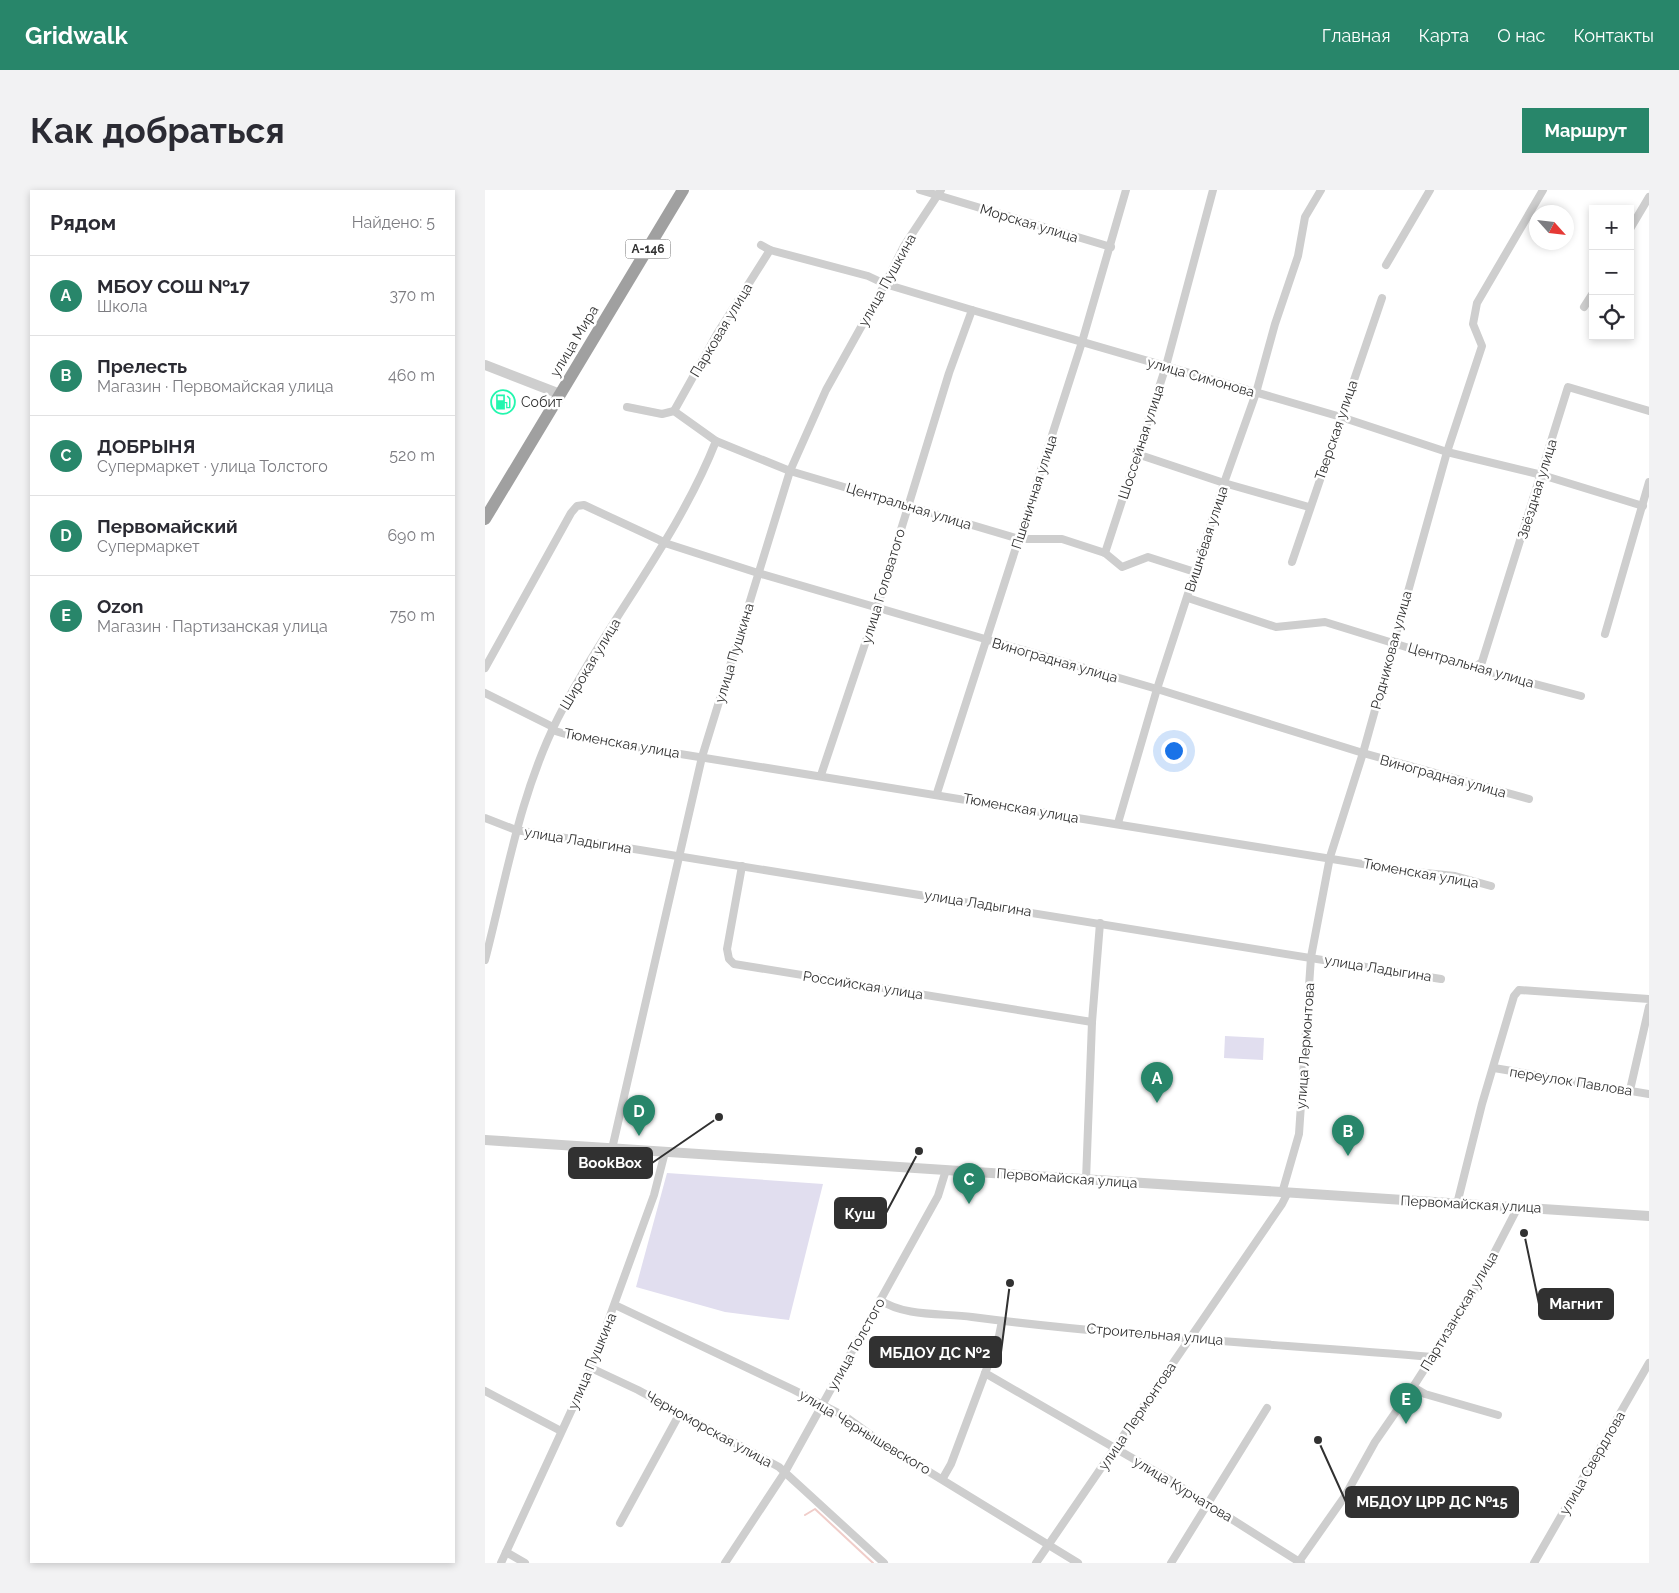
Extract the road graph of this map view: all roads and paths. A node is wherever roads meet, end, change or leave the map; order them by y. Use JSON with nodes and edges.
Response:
{"nodes":[{"id":1,"x":683,"y":190,"type":"edge"},
{"id":2,"x":919,"y":190,"type":"edge"},
{"id":3,"x":1126,"y":190,"type":"edge"},
{"id":4,"x":1213,"y":190,"type":"edge"},
{"id":5,"x":1321,"y":190,"type":"edge"},
{"id":6,"x":1431,"y":190,"type":"edge"},
{"id":7,"x":1543,"y":190,"type":"edge"},
{"id":8,"x":939,"y":193,"type":"edge"},
{"id":9,"x":1649,"y":197,"type":"edge"},
{"id":10,"x":1634,"y":222,"type":"edge"},
{"id":11,"x":761,"y":246,"type":"dead end"},
{"id":12,"x":1111,"y":247,"type":"junction"},
{"id":13,"x":770,"y":250,"type":"junction"},
{"id":14,"x":1385,"y":265,"type":"dead end"},
{"id":15,"x":885,"y":284,"type":"junction"},
{"id":16,"x":1592,"y":295,"type":"edge"},
{"id":17,"x":1382,"y":298,"type":"dead end"},
{"id":18,"x":1584,"y":308,"type":"dead end"},
{"id":19,"x":972,"y":310,"type":"junction"},
{"id":20,"x":1081,"y":342,"type":"junction"},
{"id":21,"x":485,"y":366,"type":"edge"},
{"id":22,"x":1165,"y":366,"type":"junction"},
{"id":23,"x":1256,"y":393,"type":"junction"},
{"id":24,"x":560,"y":394,"type":"junction"},
{"id":25,"x":627,"y":407,"type":"dead end"},
{"id":26,"x":674,"y":411,"type":"junction"},
{"id":27,"x":1649,"y":411,"type":"edge"},
{"id":28,"x":1341,"y":417,"type":"junction"},
{"id":29,"x":716,"y":441,"type":"junction"},
{"id":30,"x":1447,"y":452,"type":"junction"},
{"id":31,"x":1137,"y":454,"type":"junction"},
{"id":32,"x":790,"y":471,"type":"junction"},
{"id":33,"x":1542,"y":475,"type":"junction"},
{"id":34,"x":1649,"y":482,"type":"edge"},
{"id":35,"x":1224,"y":484,"type":"junction"},
{"id":36,"x":908,"y":504,"type":"junction"},
{"id":37,"x":1643,"y":506,"type":"junction"},
{"id":38,"x":1309,"y":507,"type":"junction"},
{"id":39,"x":485,"y":518,"type":"edge"},
{"id":40,"x":1019,"y":539,"type":"junction"},
{"id":41,"x":663,"y":542,"type":"junction"},
{"id":42,"x":1105,"y":553,"type":"junction"},
{"id":43,"x":1292,"y":562,"type":"dead end"},
{"id":44,"x":1195,"y":572,"type":"junction"},
{"id":45,"x":758,"y":573,"type":"junction"},
{"id":46,"x":1188,"y":598,"type":"junction"},
{"id":47,"x":877,"y":608,"type":"junction"},
{"id":48,"x":1605,"y":634,"type":"dead end"},
{"id":49,"x":986,"y":640,"type":"junction"},
{"id":50,"x":1392,"y":643,"type":"junction"},
{"id":51,"x":485,"y":668,"type":"edge"},
{"id":52,"x":1474,"y":668,"type":"junction"},
{"id":53,"x":1157,"y":689,"type":"junction"},
{"id":54,"x":485,"y":693,"type":"edge"},
{"id":55,"x":1581,"y":696,"type":"dead end"},
{"id":56,"x":553,"y":729,"type":"junction"},
{"id":57,"x":1363,"y":753,"type":"junction"},
{"id":58,"x":702,"y":757,"type":"junction"},
{"id":59,"x":821,"y":775,"type":"junction"},
{"id":60,"x":937,"y":793,"type":"junction"},
{"id":61,"x":1529,"y":799,"type":"dead end"},
{"id":62,"x":485,"y":818,"type":"edge"},
{"id":63,"x":1118,"y":823,"type":"junction"},
{"id":64,"x":515,"y":830,"type":"junction"},
{"id":65,"x":679,"y":857,"type":"junction"},
{"id":66,"x":1330,"y":857,"type":"junction"},
{"id":67,"x":742,"y":866,"type":"junction"},
{"id":68,"x":1491,"y":886,"type":"dead end"},
{"id":69,"x":1100,"y":923,"type":"junction"},
{"id":70,"x":1311,"y":957,"type":"junction"},
{"id":71,"x":485,"y":960,"type":"edge"},
{"id":72,"x":1441,"y":979,"type":"dead end"},
{"id":73,"x":1649,"y":999,"type":"edge"},
{"id":74,"x":1649,"y":1007,"type":"edge"},
{"id":75,"x":1092,"y":1022,"type":"junction"},
{"id":76,"x":1494,"y":1068,"type":"junction"},
{"id":77,"x":1630,"y":1090,"type":"junction"},
{"id":78,"x":1649,"y":1094,"type":"edge"},
{"id":79,"x":485,"y":1140,"type":"edge"},
{"id":80,"x":611,"y":1149,"type":"junction"},
{"id":81,"x":665,"y":1152,"type":"junction"},
{"id":82,"x":946,"y":1170,"type":"junction"},
{"id":83,"x":1086,"y":1180,"type":"junction"},
{"id":84,"x":1285,"y":1193,"type":"junction"},
{"id":85,"x":1457,"y":1204,"type":"junction"},
{"id":86,"x":1517,"y":1207,"type":"junction"},
{"id":87,"x":1649,"y":1216,"type":"edge"},
{"id":88,"x":880,"y":1300,"type":"junction"},
{"id":89,"x":615,"y":1305,"type":"junction"},
{"id":90,"x":1002,"y":1321,"type":"junction"},
{"id":91,"x":1191,"y":1337,"type":"junction"},
{"id":92,"x":1433,"y":1357,"type":"junction"},
{"id":93,"x":1649,"y":1363,"type":"edge"},
{"id":94,"x":591,"y":1368,"type":"junction"},
{"id":95,"x":985,"y":1373,"type":"junction"},
{"id":96,"x":1413,"y":1387,"type":"junction"},
{"id":97,"x":485,"y":1391,"type":"edge"},
{"id":98,"x":822,"y":1405,"type":"junction"},
{"id":99,"x":1267,"y":1408,"type":"dead end"},
{"id":100,"x":680,"y":1413,"type":"junction"},
{"id":101,"x":1498,"y":1415,"type":"dead end"},
{"id":102,"x":561,"y":1431,"type":"junction"},
{"id":103,"x":1115,"y":1448,"type":"junction"},
{"id":104,"x":785,"y":1472,"type":"junction"},
{"id":105,"x":943,"y":1478,"type":"junction"},
{"id":106,"x":1209,"y":1504,"type":"junction"},
{"id":107,"x":620,"y":1523,"type":"dead end"},
{"id":108,"x":1047,"y":1546,"type":"junction"},
{"id":109,"x":506,"y":1552,"type":"junction"},
{"id":110,"x":878,"y":1561,"type":"edge"},
{"id":111,"x":501,"y":1563,"type":"edge"},
{"id":112,"x":525,"y":1563,"type":"edge"},
{"id":113,"x":725,"y":1563,"type":"edge"},
{"id":114,"x":1036,"y":1563,"type":"edge"},
{"id":115,"x":1079,"y":1563,"type":"edge"},
{"id":116,"x":1171,"y":1563,"type":"edge"},
{"id":117,"x":1299,"y":1563,"type":"edge"},
{"id":118,"x":1534,"y":1563,"type":"edge"}],
"edges":[{"from":1,"to":24,"type":"highway","name":"улица Мира","number":"А-146"},
{"from":2,"to":8,"type":"street","name":"Морская улица"},
{"from":3,"to":12,"type":"street","name":"Пшеничная улица"},
{"from":4,"to":22,"type":"street","name":"Шоссейная улица"},
{"from":5,"to":23,"type":"street","name":"Вишнёвая улица"},
{"from":6,"to":14,"type":"street"},
{"from":7,"to":30,"type":"street","name":"Родниковая улица"},
{"from":8,"to":12,"type":"street","name":"Морская улица"},
{"from":8,"to":15,"type":"street","name":"улица Пушкина"},
{"from":9,"to":10,"type":"street"},
{"from":11,"to":13,"type":"street","name":"улица Симонова"},
{"from":12,"to":20,"type":"street","name":"Пшеничная улица"},
{"from":13,"to":15,"type":"street","name":"улица Симонова"},
{"from":13,"to":26,"type":"street","name":"Парковая улица"},
{"from":15,"to":19,"type":"street","name":"улица Симонова"},
{"from":15,"to":32,"type":"street","name":"улица Пушкина"},
{"from":16,"to":18,"type":"street"},
{"from":17,"to":28,"type":"street","name":"Тверская улица"},
{"from":19,"to":20,"type":"street","name":"улица Симонова"},
{"from":19,"to":36,"type":"street","name":"улица Головатого"},
{"from":20,"to":22,"type":"street","name":"улица Симонова"},
{"from":20,"to":40,"type":"street","name":"Пшеничная улица"},
{"from":21,"to":24,"type":"street"},
{"from":22,"to":23,"type":"street","name":"улица Симонова"},
{"from":22,"to":31,"type":"street","name":"Шоссейная улица"},
{"from":23,"to":28,"type":"street","name":"улица Симонова"},
{"from":23,"to":35,"type":"street","name":"Вишнёвая улица"},
{"from":24,"to":39,"type":"highway","name":"улица Мира","number":"А-146"},
{"from":25,"to":26,"type":"street"},
{"from":26,"to":29,"type":"street","name":"Центральная улица"},
{"from":27,"to":33,"type":"street","name":"Звёздная улица"},
{"from":28,"to":30,"type":"street","name":"улица Симонова"},
{"from":28,"to":38,"type":"street","name":"Тверская улица"},
{"from":29,"to":32,"type":"street","name":"Центральная улица"},
{"from":29,"to":41,"type":"street","name":"Широкая улица"},
{"from":30,"to":33,"type":"street","name":"улица Симонова"},
{"from":30,"to":50,"type":"street","name":"Родниковая улица"},
{"from":31,"to":35,"type":"street"},
{"from":31,"to":42,"type":"street","name":"Шоссейная улица"},
{"from":32,"to":36,"type":"street","name":"Центральная улица"},
{"from":32,"to":45,"type":"street","name":"улица Пушкина"},
{"from":33,"to":37,"type":"street","name":"улица Симонова"},
{"from":33,"to":52,"type":"street","name":"Звёздная улица"},
{"from":34,"to":37,"type":"street"},
{"from":35,"to":38,"type":"street"},
{"from":35,"to":44,"type":"street","name":"Вишнёвая улица"},
{"from":36,"to":40,"type":"street","name":"Центральная улица"},
{"from":36,"to":47,"type":"street","name":"улица Головатого"},
{"from":37,"to":48,"type":"street"},
{"from":38,"to":43,"type":"street","name":"Тверская улица"},
{"from":40,"to":42,"type":"street","name":"Центральная улица"},
{"from":40,"to":49,"type":"street","name":"Пшеничная улица"},
{"from":41,"to":45,"type":"street","name":"Виноградная улица"},
{"from":41,"to":51,"type":"street","name":"Виноградная улица"},
{"from":41,"to":56,"type":"street","name":"Широкая улица"},
{"from":42,"to":44,"type":"street","name":"Центральная улица"},
{"from":44,"to":46,"type":"street","name":"Вишнёвая улица"},
{"from":45,"to":47,"type":"street","name":"Виноградная улица"},
{"from":45,"to":58,"type":"street","name":"улица Пушкина"},
{"from":46,"to":50,"type":"street","name":"Центральная улица"},
{"from":46,"to":53,"type":"street","name":"Вишнёвая улица"},
{"from":47,"to":49,"type":"street","name":"Виноградная улица"},
{"from":47,"to":59,"type":"street","name":"улица Головатого"},
{"from":49,"to":53,"type":"street","name":"Виноградная улица"},
{"from":49,"to":60,"type":"street","name":"Пшеничная улица"},
{"from":50,"to":52,"type":"street","name":"Центральная улица"},
{"from":50,"to":57,"type":"street","name":"Родниковая улица"},
{"from":52,"to":55,"type":"street","name":"Центральная улица"},
{"from":53,"to":57,"type":"street","name":"Виноградная улица"},
{"from":53,"to":63,"type":"street","name":"Вишнёвая улица"},
{"from":54,"to":56,"type":"street","name":"Тюменская улица"},
{"from":56,"to":58,"type":"street","name":"Тюменская улица"},
{"from":56,"to":64,"type":"street","name":"Широкая улица"},
{"from":57,"to":61,"type":"street","name":"Виноградная улица"},
{"from":57,"to":66,"type":"street","name":"Родниковая улица"},
{"from":58,"to":59,"type":"street","name":"Тюменская улица"},
{"from":58,"to":65,"type":"street","name":"улица Пушкина"},
{"from":59,"to":60,"type":"street","name":"Тюменская улица"},
{"from":60,"to":63,"type":"street","name":"Тюменская улица"},
{"from":62,"to":64,"type":"street","name":"улица Ладыгина"},
{"from":63,"to":66,"type":"street","name":"Тюменская улица"},
{"from":64,"to":65,"type":"street","name":"улица Ладыгина"},
{"from":64,"to":71,"type":"street","name":"Широкая улица"},
{"from":65,"to":67,"type":"street","name":"улица Ладыгина"},
{"from":65,"to":80,"type":"street","name":"улица Пушкина"},
{"from":66,"to":68,"type":"street","name":"Тюменская улица"},
{"from":66,"to":70,"type":"street","name":"Родниковая улица"},
{"from":67,"to":69,"type":"street","name":"улица Ладыгина"},
{"from":67,"to":75,"type":"street","name":"Российская улица"},
{"from":69,"to":70,"type":"street","name":"улица Ладыгина"},
{"from":69,"to":75,"type":"street"},
{"from":70,"to":72,"type":"street","name":"улица Ладыгина"},
{"from":70,"to":84,"type":"street","name":"улица Лермонтова"},
{"from":73,"to":76,"type":"street"},
{"from":74,"to":77,"type":"street"},
{"from":75,"to":83,"type":"street"},
{"from":76,"to":77,"type":"street","name":"переулок Павлова"},
{"from":76,"to":85,"type":"street"},
{"from":77,"to":78,"type":"street","name":"переулок Павлова"},
{"from":79,"to":80,"type":"street","name":"Первомайская улица"},
{"from":80,"to":81,"type":"street","name":"Первомайская улица"},
{"from":81,"to":82,"type":"street","name":"Первомайская улица"},
{"from":81,"to":89,"type":"street","name":"улица Пушкина"},
{"from":82,"to":83,"type":"street","name":"Первомайская улица"},
{"from":82,"to":88,"type":"street","name":"улица Толстого"},
{"from":83,"to":84,"type":"street","name":"Первомайская улица"},
{"from":84,"to":85,"type":"street","name":"Первомайская улица"},
{"from":84,"to":91,"type":"street","name":"улица Лермонтова"},
{"from":85,"to":86,"type":"street","name":"Первомайская улица"},
{"from":86,"to":87,"type":"street","name":"Первомайская улица"},
{"from":86,"to":92,"type":"street","name":"Партизанская улица"},
{"from":88,"to":90,"type":"street","name":"Строительная улица"},
{"from":88,"to":98,"type":"street","name":"улица Толстого"},
{"from":89,"to":94,"type":"street","name":"улица Пушкина"},
{"from":89,"to":98,"type":"street","name":"улица Чернышевского"},
{"from":90,"to":91,"type":"street","name":"Строительная улица"},
{"from":90,"to":95,"type":"street"},
{"from":91,"to":92,"type":"street","name":"Строительная улица"},
{"from":91,"to":103,"type":"street","name":"улица Лермонтова"},
{"from":92,"to":96,"type":"street","name":"Партизанская улица"},
{"from":93,"to":118,"type":"street","name":"улица Свердлова"},
{"from":94,"to":100,"type":"street","name":"Черноморская улица"},
{"from":94,"to":102,"type":"street","name":"улица Пушкина"},
{"from":95,"to":103,"type":"street","name":"улица Курчатова"},
{"from":95,"to":105,"type":"street"},
{"from":96,"to":101,"type":"street"},
{"from":96,"to":117,"type":"street","name":"Партизанская улица"},
{"from":97,"to":102,"type":"street"},
{"from":98,"to":104,"type":"street","name":"улица Толстого"},
{"from":98,"to":105,"type":"street","name":"улица Чернышевского"},
{"from":99,"to":106,"type":"street"},
{"from":100,"to":104,"type":"street","name":"Черноморская улица"},
{"from":100,"to":107,"type":"street"},
{"from":102,"to":109,"type":"street","name":"улица Пушкина"},
{"from":103,"to":106,"type":"street","name":"улица Курчатова"},
{"from":103,"to":108,"type":"street","name":"улица Лермонтова"},
{"from":104,"to":110,"type":"street","name":"Черноморская улица"},
{"from":104,"to":113,"type":"street","name":"улица Толстого"},
{"from":105,"to":108,"type":"street","name":"улица Чернышевского"},
{"from":106,"to":116,"type":"street"},
{"from":106,"to":117,"type":"street","name":"улица Курчатова"},
{"from":108,"to":114,"type":"street","name":"улица Лермонтова"},
{"from":108,"to":115,"type":"street","name":"улица Чернышевского"},
{"from":109,"to":111,"type":"street","name":"улица Пушкина"},
{"from":109,"to":112,"type":"street"}]}
